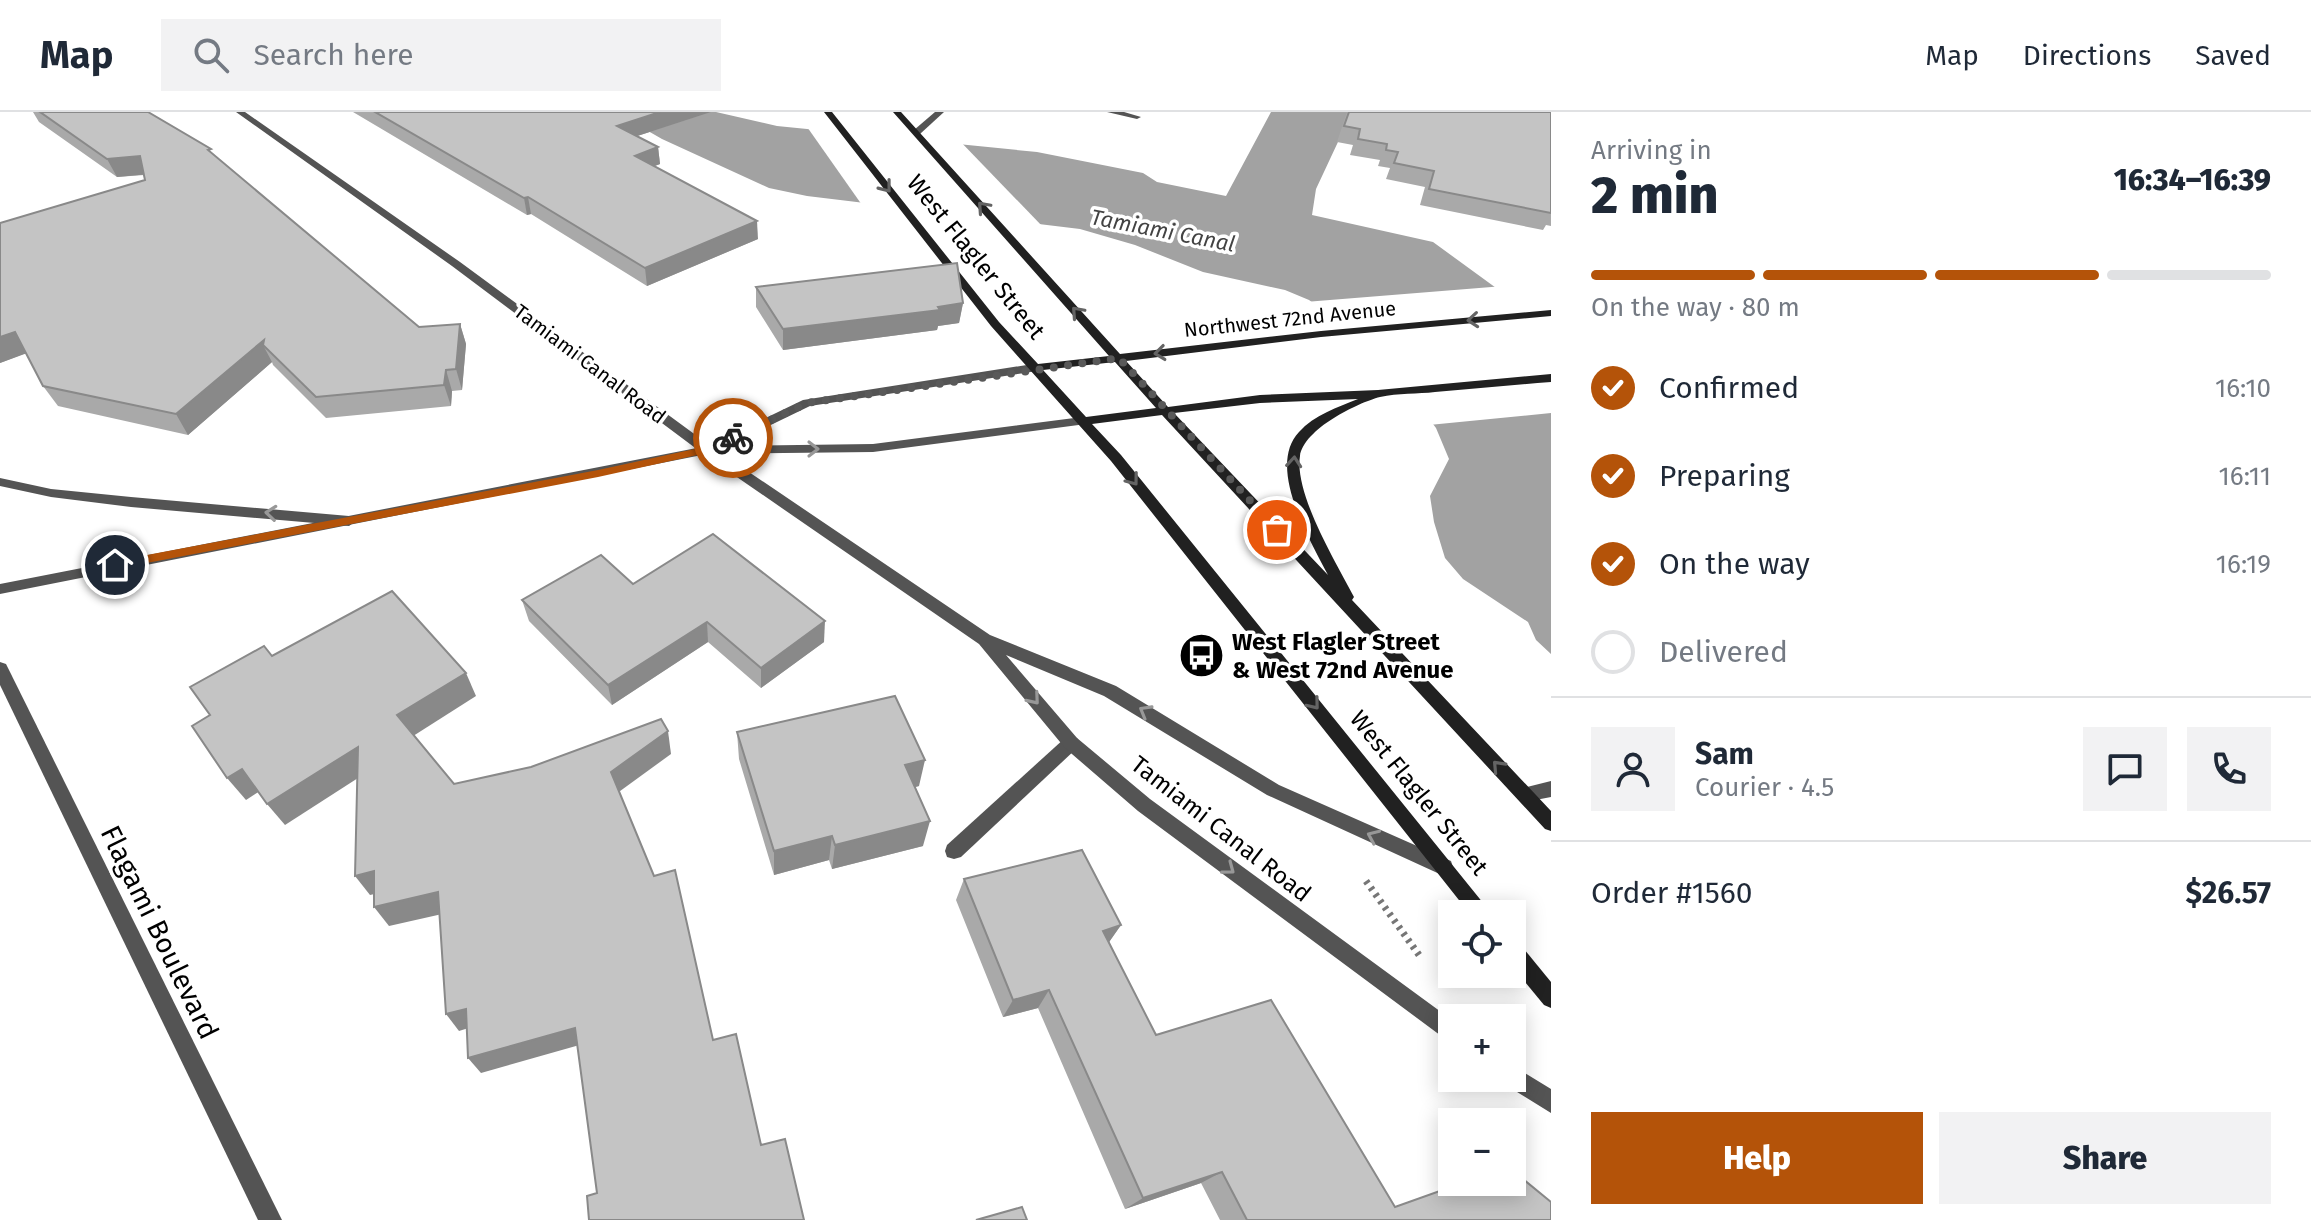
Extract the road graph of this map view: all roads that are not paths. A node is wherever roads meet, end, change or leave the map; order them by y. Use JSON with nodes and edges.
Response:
{"nodes":[{"id":1,"x":240,"y":112,"type":"edge"},
{"id":2,"x":828,"y":112,"type":"edge"},
{"id":3,"x":897,"y":112,"type":"edge"},
{"id":4,"x":940,"y":112,"type":"edge"},
{"id":5,"x":1111,"y":112,"type":"edge"},
{"id":6,"x":1137,"y":117,"type":"dead end"},
{"id":7,"x":917,"y":132,"type":"junction"},
{"id":8,"x":1551,"y":313,"type":"edge"},
{"id":9,"x":1119,"y":358,"type":"junction"},
{"id":10,"x":1033,"y":368,"type":"junction"},
{"id":11,"x":1551,"y":378,"type":"edge"},
{"id":12,"x":1378,"y":394,"type":"junction"},
{"id":13,"x":1165,"y":411,"type":"junction"},
{"id":14,"x":1082,"y":421,"type":"junction"},
{"id":15,"x":707,"y":450,"type":"junction"},
{"id":16,"x":0,"y":482,"type":"edge"},
{"id":17,"x":349,"y":521,"type":"junction"},
{"id":18,"x":0,"y":589,"type":"edge"},
{"id":19,"x":1352,"y":611,"type":"junction"},
{"id":20,"x":984,"y":639,"type":"junction"},
{"id":21,"x":0,"y":668,"type":"edge"},
{"id":22,"x":1071,"y":743,"type":"junction"},
{"id":23,"x":1551,"y":789,"type":"edge"},
{"id":24,"x":1525,"y":794,"type":"junction"},
{"id":25,"x":1551,"y":823,"type":"edge"},
{"id":26,"x":954,"y":851,"type":"dead end"},
{"id":27,"x":1444,"y":867,"type":"junction"},
{"id":28,"x":1471,"y":900,"type":"edge"},
{"id":29,"x":1526,"y":967,"type":"edge"},
{"id":30,"x":1551,"y":998,"type":"edge"},
{"id":31,"x":1438,"y":1023,"type":"edge"},
{"id":32,"x":1526,"y":1085,"type":"edge"},
{"id":33,"x":1551,"y":1102,"type":"edge"},
{"id":34,"x":270,"y":1220,"type":"edge"}],
"edges":[{"from":1,"to":15,"type":"street","name":"Tamiami Canal Road"},
{"from":2,"to":10,"type":"main road","name":"West Flagler Street","one_way":true},
{"from":3,"to":7,"type":"main road","name":"West Flagler Street"},
{"from":4,"to":7,"type":"street"},
{"from":5,"to":6,"type":"street"},
{"from":9,"to":7,"type":"main road","name":"West Flagler Street","one_way":true},
{"from":8,"to":9,"type":"main road","name":"Northwest 72nd Avenue","one_way":true},
{"from":9,"to":10,"type":"main road","name":"Northwest 72nd Avenue"},
{"from":9,"to":13,"type":"main road","name":"West Flagler Street"},
{"from":10,"to":14,"type":"main road","name":"West Flagler Street"},
{"from":10,"to":15,"type":"street"},
{"from":11,"to":12,"type":"main road"},
{"from":12,"to":13,"type":"main road"},
{"from":19,"to":12,"type":"main road","one_way":true},
{"from":13,"to":14,"type":"main road"},
{"from":13,"to":19,"type":"main road","name":"West Flagler Street"},
{"from":15,"to":14,"type":"street","one_way":true},
{"from":14,"to":27,"type":"main road","name":"West Flagler Street","one_way":true},
{"from":15,"to":17,"type":"street"},
{"from":15,"to":20,"type":"street","name":"Tamiami Canal Road"},
{"from":17,"to":16,"type":"street","one_way":true},
{"from":17,"to":18,"type":"street"},
{"from":24,"to":19,"type":"main road","name":"West Flagler Street","one_way":true},
{"from":20,"to":22,"type":"street","name":"Tamiami Canal Road","one_way":true},
{"from":27,"to":20,"type":"street","name":"Tamiami Canal Road","one_way":true},
{"from":21,"to":34,"type":"street","name":"Flagami Boulevard"},
{"from":22,"to":26,"type":"street"},
{"from":22,"to":31,"type":"street","name":"Tamiami Canal Road","one_way":true},
{"from":23,"to":24,"type":"street"},
{"from":24,"to":25,"type":"main road","name":"West Flagler Street"},
{"from":27,"to":28,"type":"main road","name":"West Flagler Street"},
{"from":29,"to":30,"type":"main road"},
{"from":32,"to":33,"type":"street"}]}
